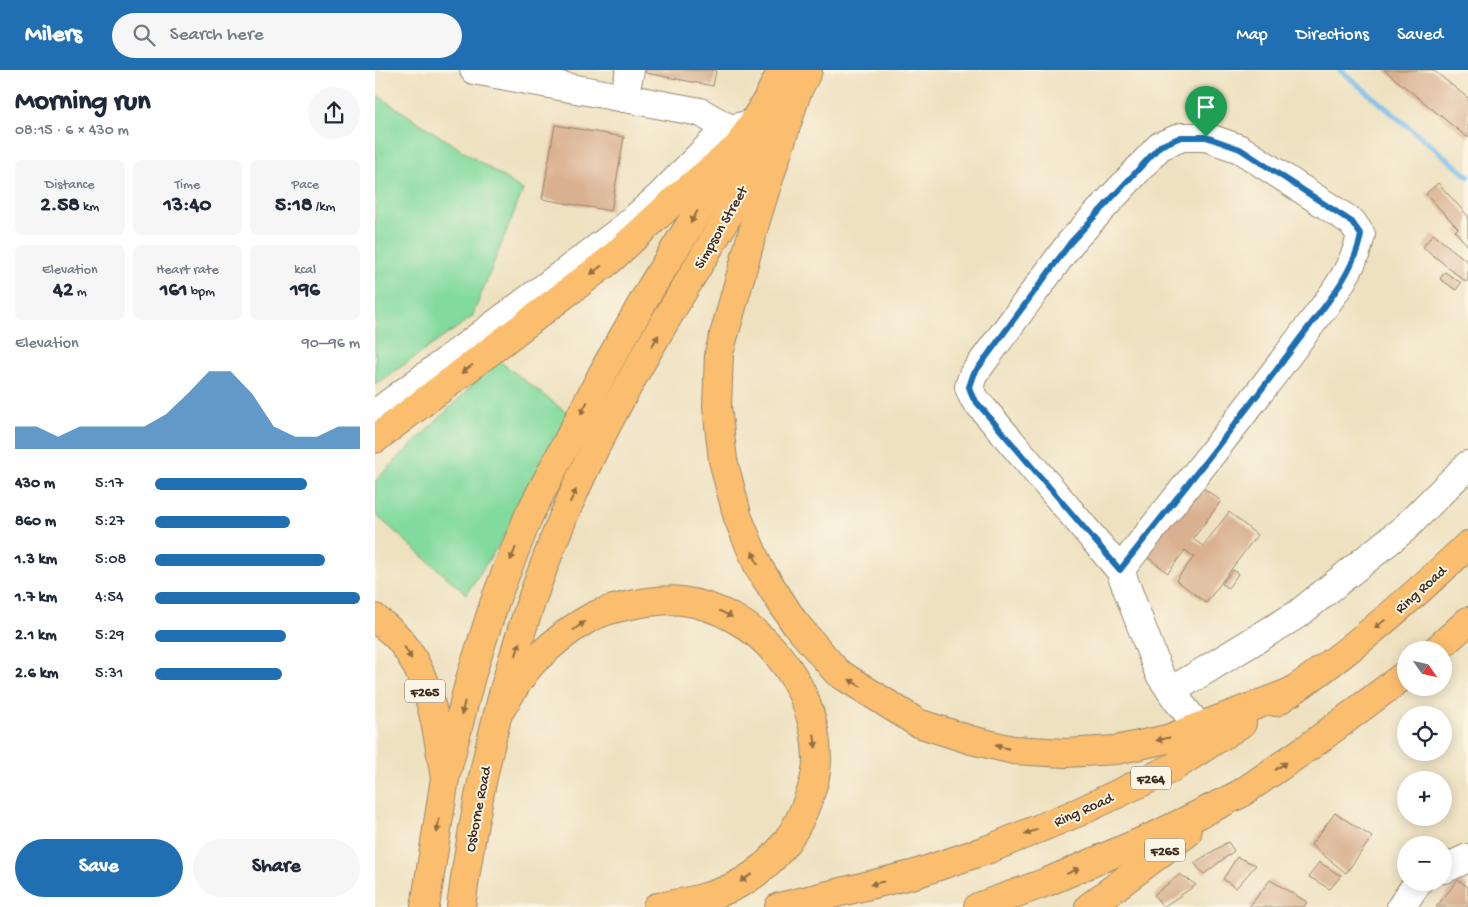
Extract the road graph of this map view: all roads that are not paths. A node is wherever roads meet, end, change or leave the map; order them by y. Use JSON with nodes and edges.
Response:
{"nodes":[{"id":1,"x":475,"y":70,"type":"edge"},
{"id":2,"x":630,"y":70,"type":"edge"},
{"id":3,"x":782,"y":70,"type":"edge"},
{"id":4,"x":505,"y":73,"type":"edge"},
{"id":5,"x":803,"y":81,"type":"edge"},
{"id":6,"x":624,"y":98,"type":"junction"},
{"id":7,"x":740,"y":133,"type":"junction"},
{"id":8,"x":375,"y":414,"type":"edge"},
{"id":9,"x":375,"y":439,"type":"edge"},
{"id":10,"x":1468,"y":465,"type":"edge"},
{"id":11,"x":1468,"y":545,"type":"edge"},
{"id":12,"x":1120,"y":570,"type":"junction"},
{"id":13,"x":375,"y":618,"type":"edge"},
{"id":14,"x":1468,"y":621,"type":"edge"},
{"id":15,"x":1446,"y":641,"type":"edge"},
{"id":16,"x":1397,"y":681,"type":"edge"},
{"id":17,"x":1171,"y":691,"type":"junction"},
{"id":18,"x":1291,"y":692,"type":"junction"},
{"id":19,"x":499,"y":712,"type":"junction"},
{"id":20,"x":1199,"y":727,"type":"junction"},
{"id":21,"x":445,"y":778,"type":"junction"},
{"id":22,"x":1241,"y":794,"type":"junction"},
{"id":23,"x":1468,"y":858,"type":"edge"},
{"id":24,"x":1452,"y":865,"type":"edge"},
{"id":25,"x":1412,"y":891,"type":"edge"},
{"id":26,"x":425,"y":907,"type":"edge"},
{"id":27,"x":461,"y":907,"type":"edge"},
{"id":28,"x":657,"y":907,"type":"edge"},
{"id":29,"x":779,"y":907,"type":"edge"},
{"id":30,"x":978,"y":907,"type":"edge"},
{"id":31,"x":1089,"y":907,"type":"edge"},
{"id":32,"x":1401,"y":907,"type":"edge"}],
"edges":[{"from":1,"to":4,"type":"street"},
{"from":2,"to":6,"type":"street"},
{"from":3,"to":7,"type":"main road"},
{"from":4,"to":6,"type":"street"},
{"from":19,"to":5,"type":"main road","name":"Simpson Street","one_way":true},
{"from":20,"to":5,"type":"main road","one_way":true},
{"from":6,"to":7,"type":"street"},
{"from":7,"to":8,"type":"street"},
{"from":7,"to":9,"type":"main road","one_way":true},
{"from":7,"to":21,"type":"main road","one_way":true},
{"from":10,"to":17,"type":"street"},
{"from":11,"to":18,"type":"main road","name":"Ring Road","number":"F264","one_way":true},
{"from":12,"to":12,"type":"street"},
{"from":12,"to":17,"type":"street"},
{"from":13,"to":21,"type":"main road","number":"F265","one_way":true},
{"from":14,"to":15,"type":"main road"},
{"from":22,"to":16,"type":"main road","one_way":true},
{"from":17,"to":20,"type":"street"},
{"from":18,"to":20,"type":"main road"},
{"from":18,"to":29,"type":"main road","name":"Ring Road","number":"F264","one_way":true},
{"from":19,"to":27,"type":"main road","name":"Osborne Road"},
{"from":19,"to":28,"type":"main road","one_way":true},
{"from":21,"to":26,"type":"main road","number":"F265","one_way":true},
{"from":30,"to":22,"type":"main road","one_way":true},
{"from":22,"to":31,"type":"main road","number":"F265"},
{"from":23,"to":24,"type":"street"},
{"from":25,"to":32,"type":"street"}]}
